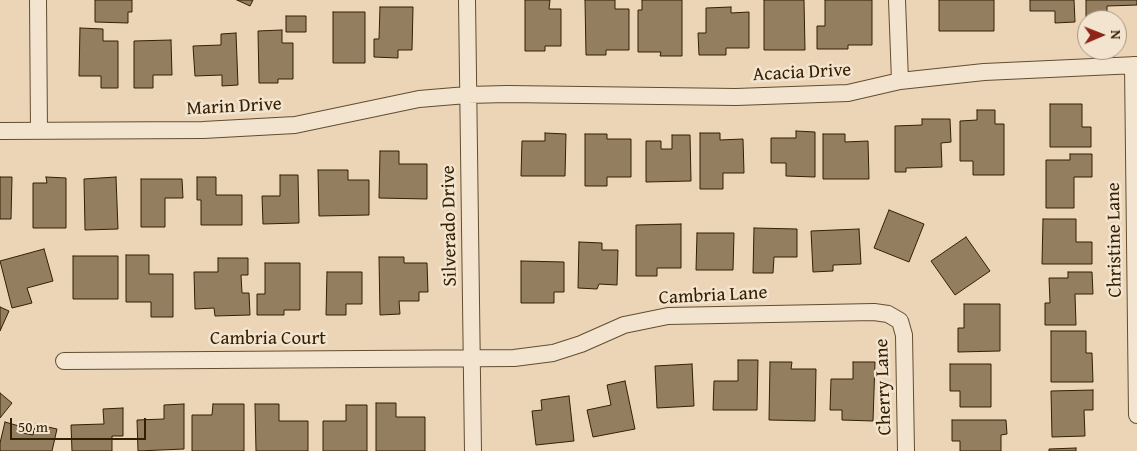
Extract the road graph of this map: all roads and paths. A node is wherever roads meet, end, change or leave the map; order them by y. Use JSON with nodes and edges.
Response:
{"nodes":[{"id":1,"x":38,"y":0,"type":"edge"},
{"id":2,"x":467,"y":0,"type":"edge"},
{"id":3,"x":897,"y":0,"type":"edge"},
{"id":4,"x":1135,"y":65,"type":"edge"},
{"id":5,"x":900,"y":81,"type":"junction"},
{"id":6,"x":467,"y":96,"type":"junction"},
{"id":7,"x":0,"y":131,"type":"edge"},
{"id":8,"x":39,"y":131,"type":"junction"},
{"id":9,"x":1136,"y":303,"type":"edge"},
{"id":10,"x":900,"y":321,"type":"joint"},
{"id":11,"x":472,"y":357,"type":"junction"},
{"id":12,"x":64,"y":361,"type":"dead end"},
{"id":13,"x":1137,"y":415,"type":"edge"},
{"id":14,"x":473,"y":451,"type":"edge"},
{"id":15,"x":906,"y":451,"type":"edge"}],
"edges":[{"from":1,"to":8,"type":"street"},
{"from":2,"to":6,"type":"street","name":"Silverado Drive"},
{"from":3,"to":5,"type":"street"},
{"from":4,"to":5,"type":"street","name":"Acacia Drive"},
{"from":4,"to":9,"type":"street","name":"Christine Lane"},
{"from":5,"to":6,"type":"street","name":"Acacia Drive"},
{"from":6,"to":8,"type":"street","name":"Marin Drive"},
{"from":6,"to":11,"type":"street","name":"Silverado Drive"},
{"from":7,"to":8,"type":"street","name":"Marin Drive"},
{"from":9,"to":13,"type":"street","name":"Christine Lane"},
{"from":10,"to":11,"type":"street","name":"Cambria Lane"},
{"from":10,"to":15,"type":"street","name":"Cherry Lane"},
{"from":11,"to":12,"type":"street","name":"Cambria Court"},
{"from":11,"to":14,"type":"street","name":"Silverado Drive"}]}
